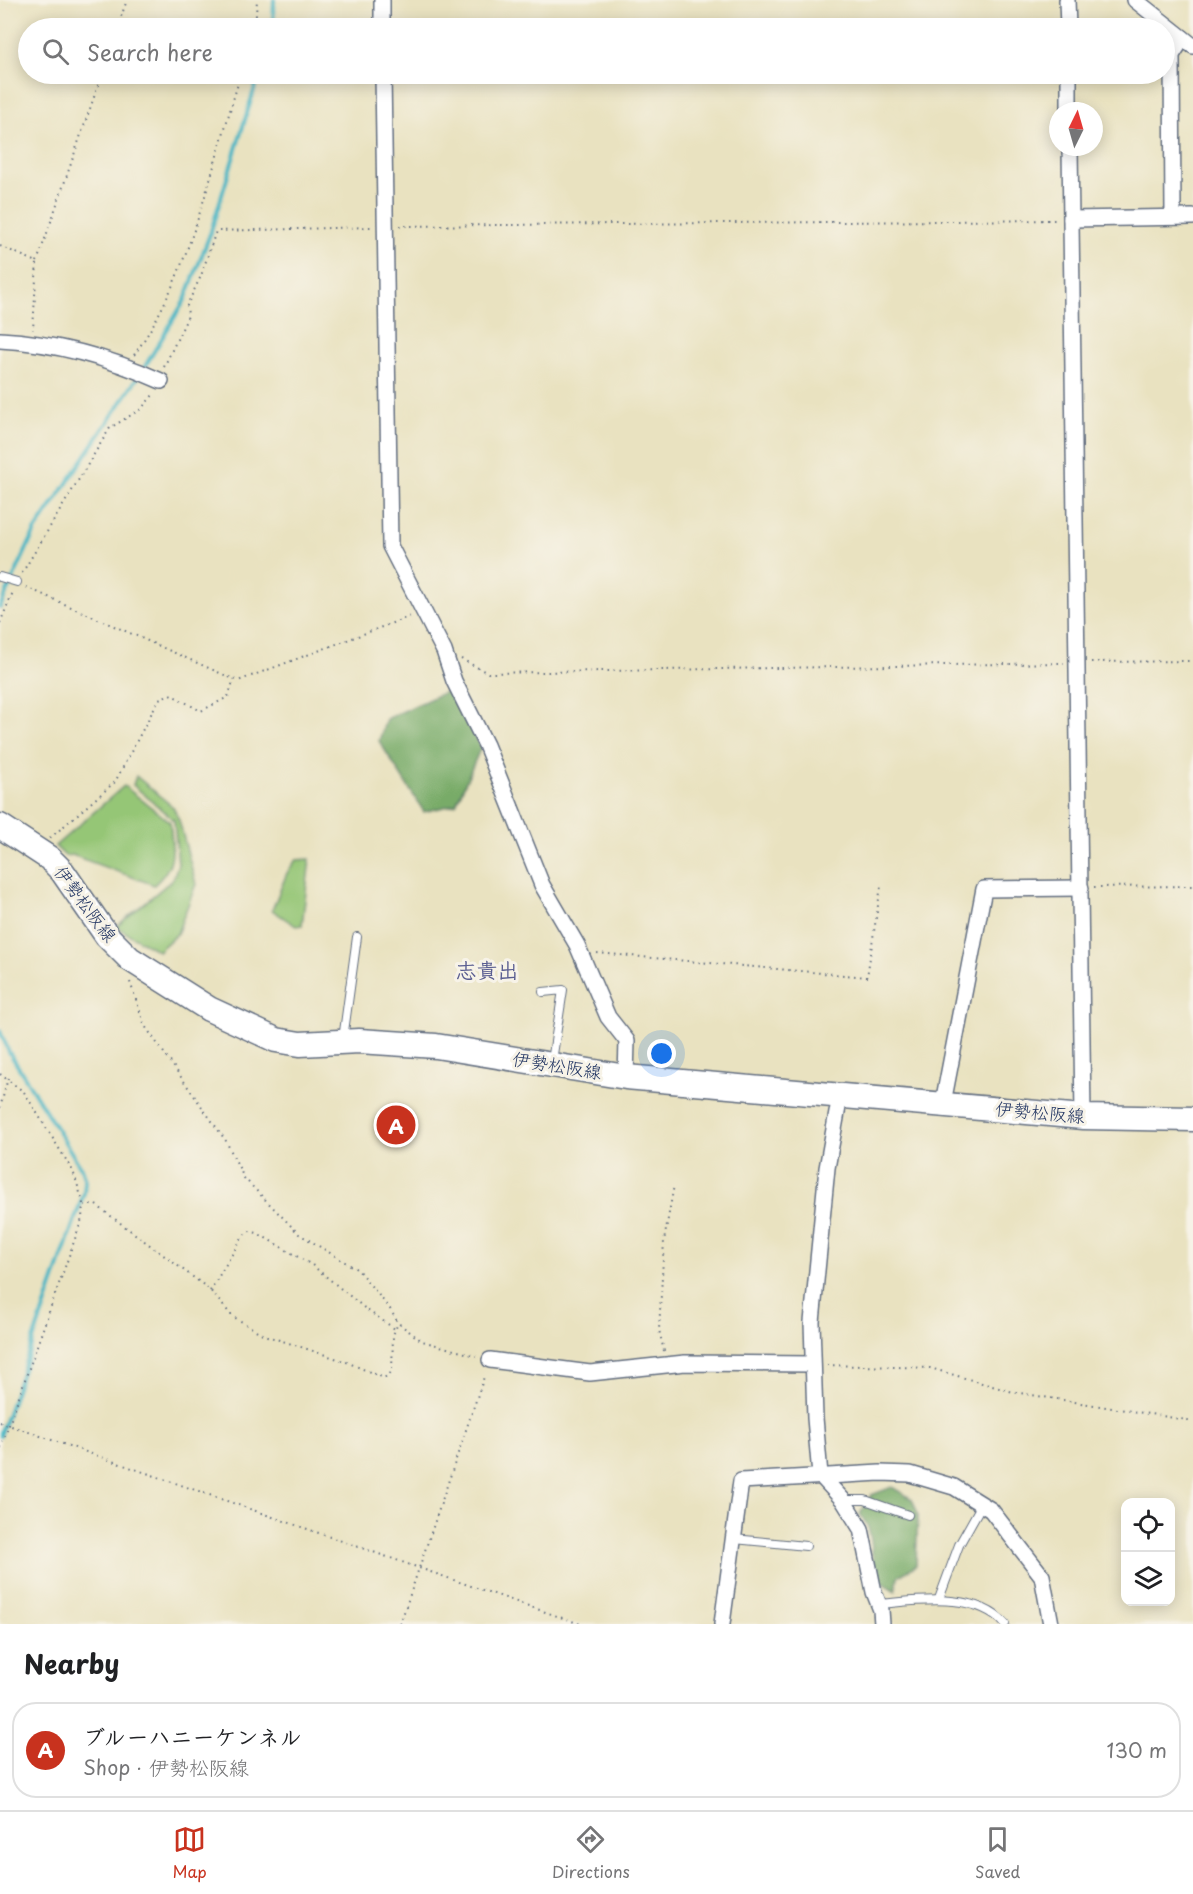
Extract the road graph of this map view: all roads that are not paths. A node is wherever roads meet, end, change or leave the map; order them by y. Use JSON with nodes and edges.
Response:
{"nodes":[{"id":1,"x":382,"y":0,"type":"edge"},
{"id":2,"x":1067,"y":0,"type":"edge"},
{"id":3,"x":1137,"y":0,"type":"edge"},
{"id":4,"x":382,"y":18,"type":"edge"},
{"id":5,"x":1068,"y":18,"type":"edge"},
{"id":6,"x":1159,"y":18,"type":"edge"},
{"id":7,"x":1175,"y":31,"type":"edge"},
{"id":8,"x":1188,"y":42,"type":"edge"},
{"id":9,"x":1175,"y":53,"type":"edge"},
{"id":10,"x":383,"y":84,"type":"edge"},
{"id":11,"x":1068,"y":84,"type":"edge"},
{"id":12,"x":1172,"y":84,"type":"edge"},
{"id":13,"x":1069,"y":102,"type":"edge"},
{"id":14,"x":1070,"y":156,"type":"edge"},
{"id":15,"x":1173,"y":217,"type":"junction"},
{"id":16,"x":1193,"y":217,"type":"edge"},
{"id":17,"x":1071,"y":219,"type":"junction"},
{"id":18,"x":0,"y":340,"type":"edge"},
{"id":19,"x":161,"y":381,"type":"road end"},
{"id":20,"x":0,"y":826,"type":"edge"},
{"id":21,"x":1081,"y":888,"type":"junction"},
{"id":22,"x":357,"y":937,"type":"dead end"},
{"id":23,"x":543,"y":992,"type":"dead end"},
{"id":24,"x":343,"y":1043,"type":"junction"},
{"id":25,"x":551,"y":1066,"type":"junction"},
{"id":26,"x":626,"y":1077,"type":"junction"},
{"id":27,"x":840,"y":1096,"type":"junction"},
{"id":28,"x":943,"y":1103,"type":"junction"},
{"id":29,"x":1083,"y":1117,"type":"junction"},
{"id":30,"x":1193,"y":1119,"type":"edge"},
{"id":31,"x":490,"y":1360,"type":"road end"},
{"id":32,"x":812,"y":1364,"type":"junction"},
{"id":33,"x":820,"y":1475,"type":"junction"},
{"id":34,"x":843,"y":1500,"type":"junction"},
{"id":35,"x":983,"y":1503,"type":"junction"},
{"id":36,"x":908,"y":1515,"type":"dead end"},
{"id":37,"x":734,"y":1539,"type":"junction"},
{"id":38,"x":806,"y":1546,"type":"dead end"},
{"id":39,"x":939,"y":1599,"type":"junction"},
{"id":40,"x":879,"y":1604,"type":"junction"},
{"id":41,"x":722,"y":1624,"type":"edge"},
{"id":42,"x":882,"y":1624,"type":"edge"},
{"id":43,"x":1005,"y":1624,"type":"edge"},
{"id":44,"x":1051,"y":1624,"type":"edge"}],
"edges":[{"from":1,"to":4,"type":"street"},
{"from":2,"to":5,"type":"street"},
{"from":3,"to":6,"type":"street"},
{"from":7,"to":8,"type":"street"},
{"from":8,"to":9,"type":"street"},
{"from":10,"to":26,"type":"street"},
{"from":11,"to":13,"type":"street"},
{"from":12,"to":15,"type":"street"},
{"from":14,"to":17,"type":"street"},
{"from":15,"to":16,"type":"street"},
{"from":15,"to":17,"type":"street"},
{"from":17,"to":21,"type":"street"},
{"from":18,"to":19,"type":"street"},
{"from":20,"to":24,"type":"main road","name":"伊勢松阪線"},
{"from":21,"to":28,"type":"street"},
{"from":21,"to":29,"type":"street"},
{"from":22,"to":24,"type":"lane"},
{"from":23,"to":25,"type":"lane"},
{"from":24,"to":25,"type":"main road","name":"伊勢松阪線"},
{"from":25,"to":26,"type":"main road","name":"伊勢松阪線"},
{"from":26,"to":27,"type":"main road","name":"伊勢松阪線"},
{"from":27,"to":28,"type":"main road","name":"伊勢松阪線"},
{"from":27,"to":32,"type":"street"},
{"from":28,"to":29,"type":"main road","name":"伊勢松阪線"},
{"from":29,"to":30,"type":"main road","name":"伊勢松阪線"},
{"from":31,"to":32,"type":"street"},
{"from":32,"to":33,"type":"street"},
{"from":33,"to":34,"type":"street"},
{"from":33,"to":35,"type":"street"},
{"from":33,"to":37,"type":"street"},
{"from":34,"to":36,"type":"lane"},
{"from":34,"to":40,"type":"street"},
{"from":35,"to":39,"type":"lane"},
{"from":35,"to":44,"type":"street"},
{"from":37,"to":38,"type":"lane"},
{"from":37,"to":41,"type":"street"},
{"from":39,"to":40,"type":"lane"},
{"from":39,"to":43,"type":"lane"},
{"from":40,"to":42,"type":"street"}]}
